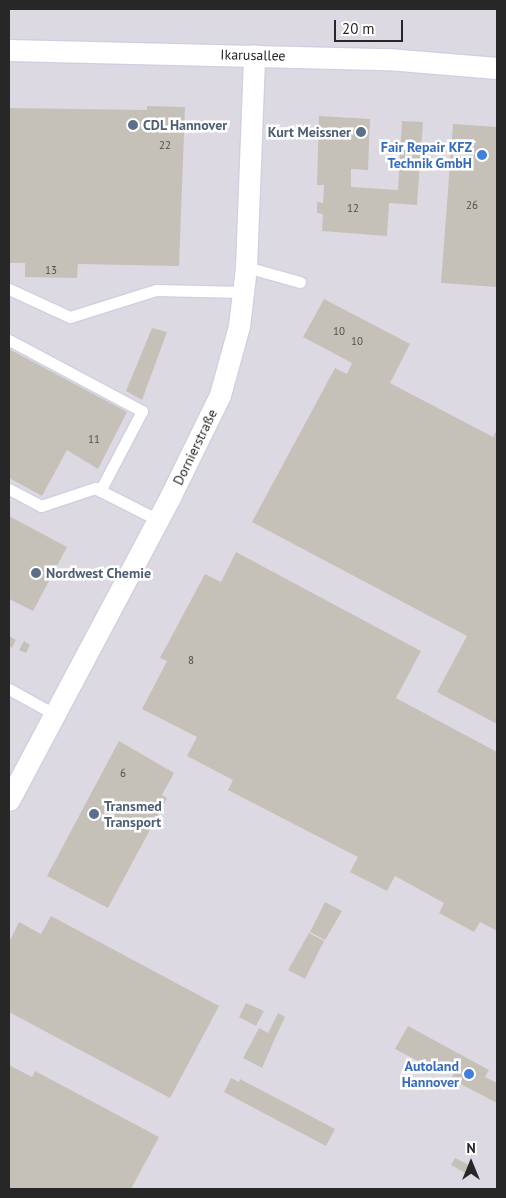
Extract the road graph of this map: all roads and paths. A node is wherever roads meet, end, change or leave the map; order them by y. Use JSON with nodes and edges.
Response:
{"nodes":[{"id":1,"x":9,"y":50,"type":"edge"},
{"id":2,"x":254,"y":56,"type":"junction"},
{"id":3,"x":497,"y":68,"type":"edge"},
{"id":4,"x":246,"y":267,"type":"junction"},
{"id":5,"x":300,"y":282,"type":"dead end"},
{"id":6,"x":9,"y":289,"type":"edge"},
{"id":7,"x":243,"y":292,"type":"junction"},
{"id":8,"x":9,"y":340,"type":"edge"},
{"id":9,"x":9,"y":489,"type":"edge"},
{"id":10,"x":100,"y":491,"type":"junction"},
{"id":11,"x":156,"y":519,"type":"junction"},
{"id":12,"x":9,"y":689,"type":"edge"},
{"id":13,"x":54,"y":714,"type":"junction"},
{"id":14,"x":9,"y":800,"type":"edge"}],
"edges":[{"from":1,"to":2,"type":"street","name":"Ikarusallee"},
{"from":2,"to":3,"type":"street","name":"Ikarusallee"},
{"from":2,"to":4,"type":"street","name":"Dornierstraße"},
{"from":4,"to":5,"type":"lane"},
{"from":4,"to":7,"type":"street","name":"Dornierstraße"},
{"from":6,"to":7,"type":"lane"},
{"from":7,"to":11,"type":"street","name":"Dornierstraße"},
{"from":8,"to":10,"type":"lane"},
{"from":9,"to":10,"type":"lane"},
{"from":10,"to":11,"type":"lane"},
{"from":11,"to":13,"type":"street","name":"Dornierstraße"},
{"from":12,"to":13,"type":"lane"},
{"from":13,"to":14,"type":"street","name":"Dornierstraße"}]}
